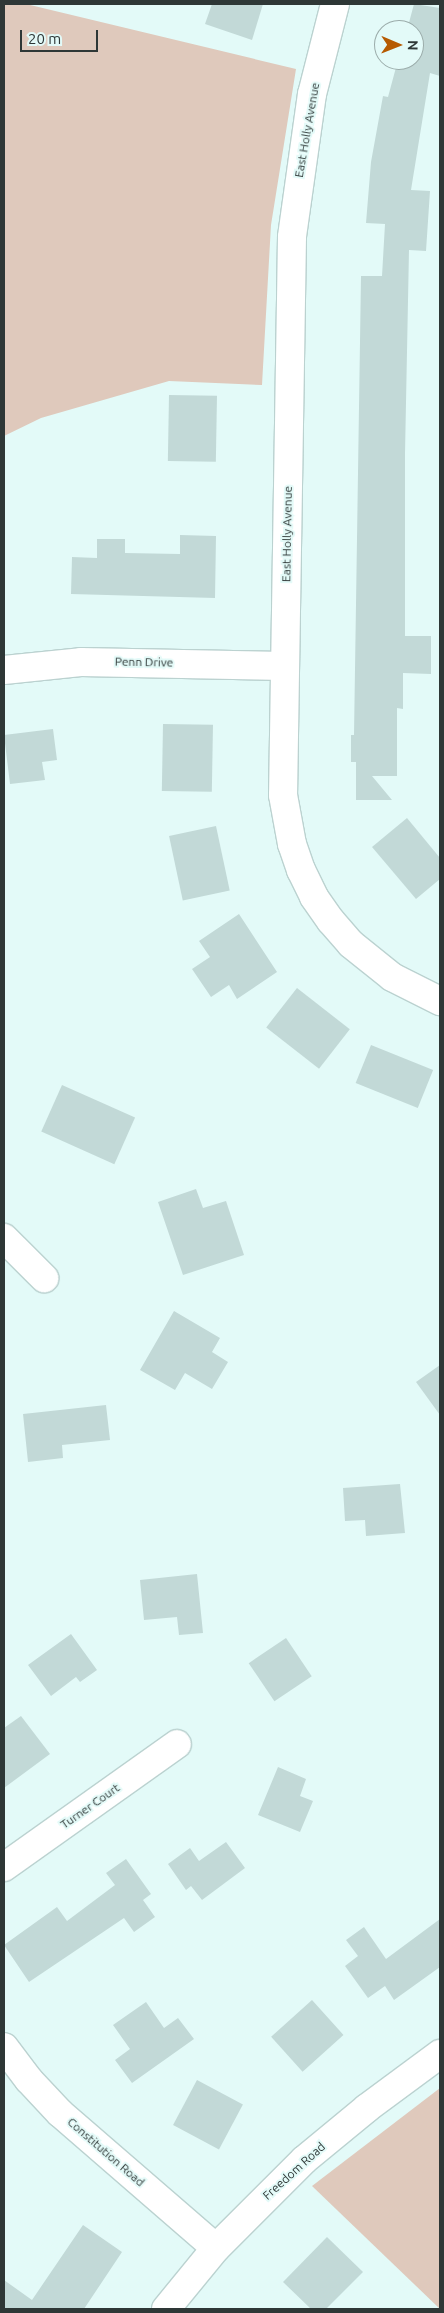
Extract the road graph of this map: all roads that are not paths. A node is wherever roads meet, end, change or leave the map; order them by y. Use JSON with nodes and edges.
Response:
{"nodes":[{"id":1,"x":335,"y":4,"type":"edge"},
{"id":2,"x":284,"y":666,"type":"junction"},
{"id":3,"x":4,"y":670,"type":"edge"},
{"id":4,"x":440,"y":1001,"type":"edge"},
{"id":5,"x":4,"y":1238,"type":"edge"},
{"id":6,"x":44,"y":1278,"type":"dead end"},
{"id":7,"x":177,"y":1744,"type":"dead end"},
{"id":8,"x":4,"y":1867,"type":"edge"},
{"id":9,"x":4,"y":2047,"type":"edge"},
{"id":10,"x":440,"y":2054,"type":"edge"},
{"id":11,"x":216,"y":2248,"type":"junction"},
{"id":12,"x":166,"y":2309,"type":"edge"}],
"edges":[{"from":1,"to":2,"type":"street","name":"East Holly Avenue"},
{"from":2,"to":3,"type":"street","name":"Penn Drive"},
{"from":2,"to":4,"type":"street","name":"East Holly Avenue"},
{"from":5,"to":6,"type":"street"},
{"from":7,"to":8,"type":"street","name":"Turner Court"},
{"from":9,"to":11,"type":"street","name":"Constitution Road"},
{"from":10,"to":11,"type":"street","name":"Freedom Road"},
{"from":11,"to":12,"type":"street","name":"Freedom Road"}]}
